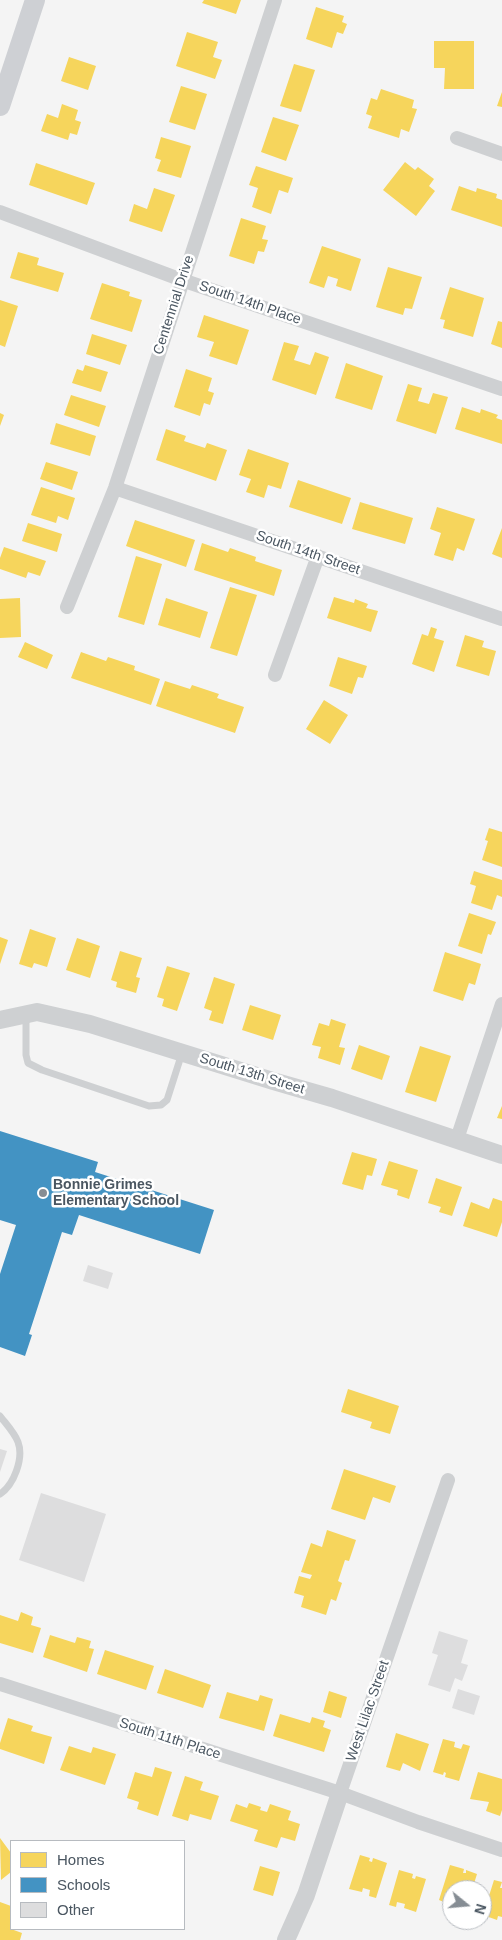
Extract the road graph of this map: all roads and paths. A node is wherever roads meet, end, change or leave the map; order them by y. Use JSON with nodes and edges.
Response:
{"nodes":[{"id":1,"x":35,"y":0,"type":"edge"},
{"id":2,"x":275,"y":0,"type":"edge"},
{"id":3,"x":0,"y":106,"type":"edge"},
{"id":4,"x":457,"y":138,"type":"dead end"},
{"id":5,"x":502,"y":154,"type":"edge"},
{"id":6,"x":0,"y":212,"type":"edge"},
{"id":7,"x":182,"y":280,"type":"junction"},
{"id":8,"x":502,"y":389,"type":"edge"},
{"id":9,"x":115,"y":488,"type":"junction"},
{"id":10,"x":318,"y":556,"type":"junction"},
{"id":11,"x":68,"y":607,"type":"dead end"},
{"id":12,"x":502,"y":619,"type":"edge"},
{"id":13,"x":274,"y":674,"type":"dead end"},
{"id":14,"x":502,"y":1004,"type":"edge"},
{"id":15,"x":26,"y":1015,"type":"junction"},
{"id":16,"x":0,"y":1020,"type":"edge"},
{"id":17,"x":182,"y":1053,"type":"junction"},
{"id":18,"x":457,"y":1139,"type":"junction"},
{"id":19,"x":502,"y":1155,"type":"edge"},
{"id":20,"x":0,"y":1416,"type":"edge"},
{"id":21,"x":448,"y":1480,"type":"dead end"},
{"id":22,"x":0,"y":1494,"type":"edge"},
{"id":23,"x":0,"y":1684,"type":"edge"},
{"id":24,"x":340,"y":1793,"type":"junction"},
{"id":25,"x":502,"y":1850,"type":"edge"},
{"id":26,"x":286,"y":1940,"type":"edge"}],
"edges":[{"from":1,"to":3,"type":"main road"},
{"from":2,"to":7,"type":"street","name":"Centennial Drive"},
{"from":4,"to":5,"type":"street"},
{"from":6,"to":7,"type":"street","name":"South 14th Place"},
{"from":7,"to":8,"type":"street","name":"South 14th Place"},
{"from":7,"to":9,"type":"street","name":"Centennial Drive"},
{"from":9,"to":10,"type":"street","name":"South 14th Street"},
{"from":9,"to":11,"type":"street","name":"Centennial Drive"},
{"from":10,"to":12,"type":"street","name":"South 14th Street"},
{"from":10,"to":13,"type":"street"},
{"from":14,"to":18,"type":"street"},
{"from":15,"to":16,"type":"street","name":"South 13th Street"},
{"from":15,"to":17,"type":"street","name":"South 13th Street"},
{"from":15,"to":17,"type":"lane"},
{"from":17,"to":18,"type":"street","name":"South 13th Street"},
{"from":18,"to":19,"type":"street","name":"South 13th Street"},
{"from":20,"to":22,"type":"lane"},
{"from":21,"to":24,"type":"street","name":"West Lilac Street"},
{"from":23,"to":24,"type":"street","name":"South 11th Place"},
{"from":24,"to":25,"type":"street","name":"South 11th Place"},
{"from":24,"to":26,"type":"street","name":"West Lilac Street"}]}
